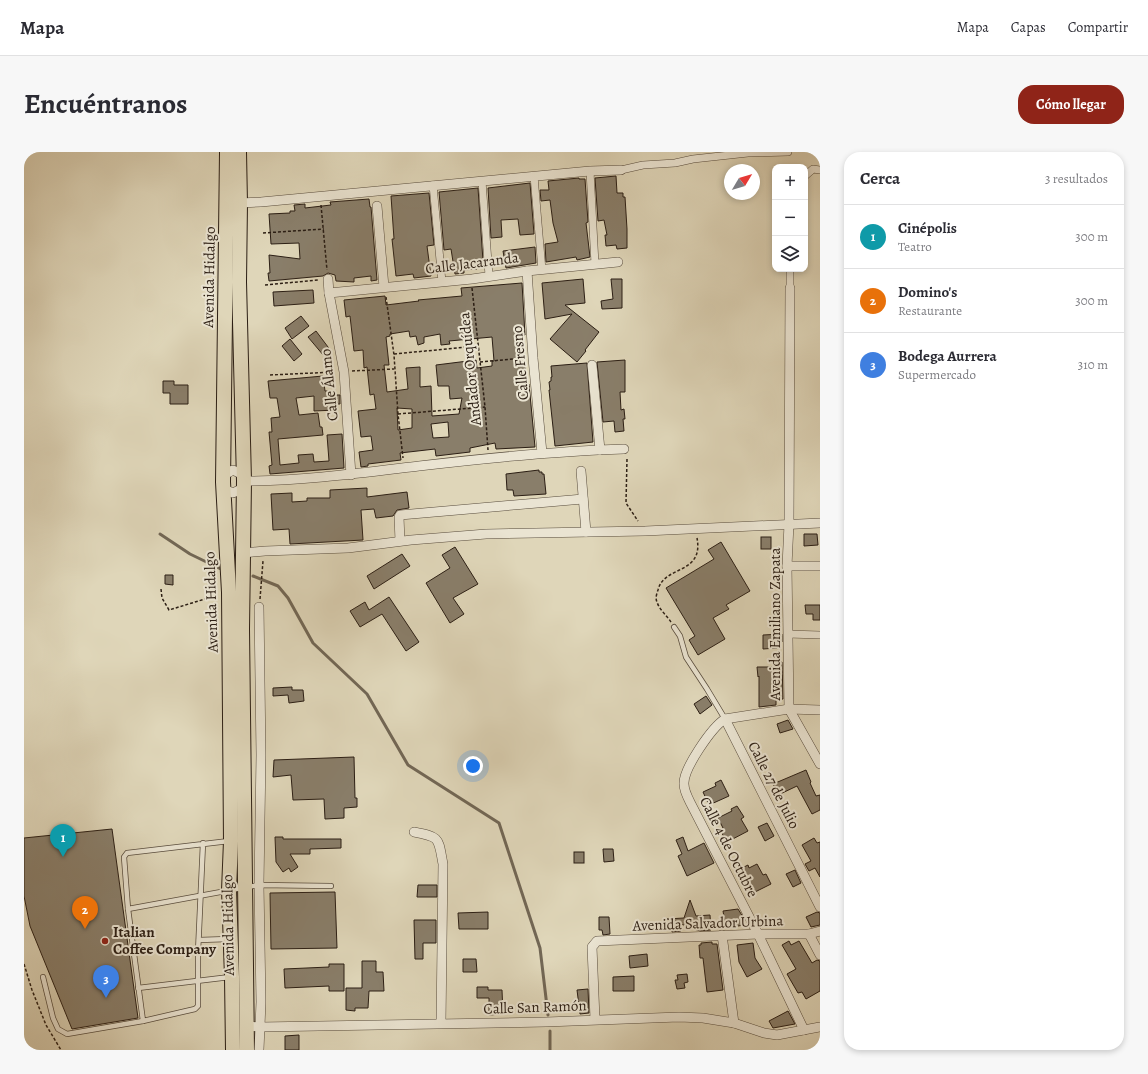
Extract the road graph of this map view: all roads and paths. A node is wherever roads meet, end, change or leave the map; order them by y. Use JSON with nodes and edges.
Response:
{"nodes":[{"id":1,"x":227,"y":152,"type":"edge"},
{"id":2,"x":239,"y":152,"type":"edge"},
{"id":3,"x":788,"y":152,"type":"edge"},
{"id":4,"x":621,"y":170,"type":"joint"},
{"id":5,"x":820,"y":170,"type":"edge"},
{"id":6,"x":590,"y":171,"type":"junction"},
{"id":7,"x":808,"y":173,"type":"edge"},
{"id":8,"x":534,"y":176,"type":"junction"},
{"id":9,"x":482,"y":181,"type":"junction"},
{"id":10,"x":433,"y":185,"type":"junction"},
{"id":11,"x":320,"y":196,"type":"junction"},
{"id":12,"x":240,"y":203,"type":"junction"},
{"id":13,"x":377,"y":206,"type":"dead end"},
{"id":14,"x":324,"y":229,"type":"junction"},
{"id":15,"x":262,"y":233,"type":"dead end"},
{"id":16,"x":618,"y":262,"type":"dead end"},
{"id":17,"x":595,"y":264,"type":"junction"},
{"id":18,"x":542,"y":270,"type":"junction"},
{"id":19,"x":527,"y":271,"type":"junction"},
{"id":20,"x":790,"y":272,"type":"edge"},
{"id":21,"x":489,"y":276,"type":"junction"},
{"id":22,"x":328,"y":279,"type":"junction"},
{"id":23,"x":472,"y":279,"type":"junction"},
{"id":24,"x":442,"y":282,"type":"junction"},
{"id":25,"x":264,"y":285,"type":"dead end"},
{"id":26,"x":384,"y":287,"type":"junction"},
{"id":27,"x":790,"y":288,"type":"joint"},
{"id":28,"x":329,"y":293,"type":"junction"},
{"id":29,"x":478,"y":346,"type":"junction"},
{"id":30,"x":394,"y":354,"type":"junction"},
{"id":31,"x":533,"y":358,"type":"junction"},
{"id":32,"x":480,"y":362,"type":"junction"},
{"id":33,"x":592,"y":365,"type":"dead end"},
{"id":34,"x":394,"y":369,"type":"junction"},
{"id":35,"x":344,"y":372,"type":"junction"},
{"id":36,"x":270,"y":375,"type":"dead end"},
{"id":37,"x":485,"y":408,"type":"junction"},
{"id":38,"x":398,"y":414,"type":"junction"},
{"id":39,"x":624,"y":449,"type":"joint"},
{"id":40,"x":600,"y":450,"type":"junction"},
{"id":41,"x":542,"y":453,"type":"junction"},
{"id":42,"x":488,"y":458,"type":"junction"},
{"id":43,"x":404,"y":468,"type":"junction"},
{"id":44,"x":581,"y":471,"type":"dead end"},
{"id":45,"x":351,"y":475,"type":"junction"},
{"id":46,"x":244,"y":481,"type":"junction"},
{"id":47,"x":223,"y":482,"type":"junction"},
{"id":48,"x":583,"y":499,"type":"junction"},
{"id":49,"x":820,"y":523,"type":"edge"},
{"id":50,"x":789,"y":524,"type":"junction"},
{"id":51,"x":694,"y":529,"type":"junction"},
{"id":52,"x":645,"y":531,"type":"junction"},
{"id":53,"x":586,"y":532,"type":"junction"},
{"id":54,"x":400,"y":541,"type":"junction"},
{"id":55,"x":265,"y":551,"type":"junction"},
{"id":56,"x":243,"y":553,"type":"junction"},
{"id":57,"x":787,"y":566,"type":"junction"},
{"id":58,"x":820,"y":566,"type":"edge"},
{"id":59,"x":161,"y":589,"type":"dead end"},
{"id":60,"x":230,"y":592,"type":"junction"},
{"id":61,"x":260,"y":594,"type":"dead end"},
{"id":62,"x":259,"y":607,"type":"dead end"},
{"id":63,"x":674,"y":627,"type":"joint"},
{"id":64,"x":788,"y":634,"type":"junction"},
{"id":65,"x":820,"y":635,"type":"edge"},
{"id":66,"x":789,"y":709,"type":"junction"},
{"id":67,"x":820,"y":710,"type":"edge"},
{"id":68,"x":725,"y":719,"type":"junction"},
{"id":69,"x":820,"y":764,"type":"edge"},
{"id":70,"x":414,"y":832,"type":"dead end"},
{"id":71,"x":231,"y":841,"type":"junction"},
{"id":72,"x":203,"y":844,"type":"junction"},
{"id":73,"x":252,"y":886,"type":"junction"},
{"id":74,"x":331,"y":886,"type":"dead end"},
{"id":75,"x":229,"y":890,"type":"junction"},
{"id":76,"x":201,"y":896,"type":"junction"},
{"id":77,"x":820,"y":908,"type":"edge"},
{"id":78,"x":128,"y":909,"type":"junction"},
{"id":79,"x":820,"y":931,"type":"edge"},
{"id":80,"x":758,"y":934,"type":"junction"},
{"id":81,"x":809,"y":934,"type":"junction"},
{"id":82,"x":722,"y":935,"type":"junction"},
{"id":83,"x":231,"y":939,"type":"junction"},
{"id":84,"x":199,"y":940,"type":"junction"},
{"id":85,"x":820,"y":955,"type":"edge"},
{"id":86,"x":24,"y":964,"type":"edge"},
{"id":87,"x":232,"y":977,"type":"junction"},
{"id":88,"x":43,"y":978,"type":"dead end"},
{"id":89,"x":198,"y":981,"type":"junction"},
{"id":90,"x":138,"y":988,"type":"junction"},
{"id":91,"x":595,"y":1019,"type":"junction"},
{"id":92,"x":143,"y":1021,"type":"junction"},
{"id":93,"x":441,"y":1023,"type":"junction"},
{"id":94,"x":734,"y":1023,"type":"junction"},
{"id":95,"x":253,"y":1026,"type":"junction"},
{"id":96,"x":820,"y":1026,"type":"edge"},
{"id":97,"x":804,"y":1030,"type":"junction"},
{"id":98,"x":61,"y":1050,"type":"edge"},
{"id":99,"x":233,"y":1050,"type":"edge"},
{"id":100,"x":247,"y":1050,"type":"edge"},
{"id":101,"x":259,"y":1050,"type":"edge"}],
"edges":[{"from":1,"to":47,"type":"main road","name":"Avenida Hidalgo"},
{"from":2,"to":12,"type":"main road","name":"Avenida Hidalgo"},
{"from":3,"to":4,"type":"street"},
{"from":4,"to":6,"type":"street"},
{"from":5,"to":7,"type":"street"},
{"from":6,"to":8,"type":"street"},
{"from":6,"to":17,"type":"street"},
{"from":8,"to":9,"type":"street"},
{"from":8,"to":18,"type":"street"},
{"from":9,"to":10,"type":"street"},
{"from":9,"to":21,"type":"street"},
{"from":10,"to":11,"type":"street"},
{"from":10,"to":24,"type":"street"},
{"from":11,"to":12,"type":"street"},
{"from":11,"to":14,"type":"path"},
{"from":12,"to":46,"type":"main road","name":"Avenida Hidalgo"},
{"from":13,"to":26,"type":"street"},
{"from":14,"to":15,"type":"path"},
{"from":14,"to":22,"type":"path"},
{"from":16,"to":17,"type":"street","name":"Calle Jacaranda"},
{"from":17,"to":18,"type":"street","name":"Calle Jacaranda"},
{"from":18,"to":19,"type":"street","name":"Calle Jacaranda"},
{"from":19,"to":21,"type":"street","name":"Calle Jacaranda"},
{"from":19,"to":31,"type":"street","name":"Calle Fresno"},
{"from":20,"to":27,"type":"street"},
{"from":21,"to":23,"type":"street","name":"Calle Jacaranda"},
{"from":22,"to":25,"type":"path"},
{"from":22,"to":28,"type":"street","name":"Calle Álamo"},
{"from":23,"to":24,"type":"street","name":"Calle Jacaranda"},
{"from":23,"to":29,"type":"path","name":"Andador Orquídea"},
{"from":24,"to":26,"type":"street","name":"Calle Jacaranda"},
{"from":26,"to":28,"type":"street","name":"Calle Jacaranda"},
{"from":26,"to":30,"type":"path"},
{"from":27,"to":50,"type":"street","name":"Avenida Emiliano Zapata"},
{"from":28,"to":35,"type":"street","name":"Calle Álamo"},
{"from":29,"to":30,"type":"path"},
{"from":29,"to":32,"type":"path","name":"Andador Orquídea"},
{"from":30,"to":34,"type":"path"},
{"from":31,"to":32,"type":"path"},
{"from":31,"to":41,"type":"street","name":"Calle Fresno"},
{"from":32,"to":37,"type":"path","name":"Andador Orquídea"},
{"from":33,"to":40,"type":"street"},
{"from":34,"to":35,"type":"path"},
{"from":34,"to":38,"type":"path"},
{"from":35,"to":36,"type":"path"},
{"from":35,"to":45,"type":"street","name":"Calle Álamo"},
{"from":37,"to":38,"type":"path"},
{"from":37,"to":42,"type":"path","name":"Andador Orquídea"},
{"from":38,"to":43,"type":"path"},
{"from":39,"to":40,"type":"street"},
{"from":39,"to":52,"type":"path"},
{"from":40,"to":41,"type":"street"},
{"from":41,"to":42,"type":"street"},
{"from":42,"to":43,"type":"street"},
{"from":43,"to":45,"type":"street"},
{"from":44,"to":48,"type":"street"},
{"from":45,"to":46,"type":"street"},
{"from":46,"to":47,"type":"street"},
{"from":46,"to":47,"type":"street"},
{"from":46,"to":56,"type":"main road","name":"Avenida Hidalgo"},
{"from":47,"to":60,"type":"main road","name":"Avenida Hidalgo"},
{"from":48,"to":53,"type":"street"},
{"from":48,"to":54,"type":"street"},
{"from":49,"to":50,"type":"street"},
{"from":50,"to":51,"type":"street"},
{"from":50,"to":57,"type":"street","name":"Avenida Emiliano Zapata"},
{"from":51,"to":52,"type":"street"},
{"from":51,"to":63,"type":"path"},
{"from":52,"to":53,"type":"street"},
{"from":53,"to":54,"type":"street"},
{"from":54,"to":55,"type":"street"},
{"from":55,"to":56,"type":"street"},
{"from":55,"to":61,"type":"path"},
{"from":56,"to":73,"type":"main road","name":"Avenida Hidalgo"},
{"from":57,"to":58,"type":"street"},
{"from":57,"to":64,"type":"street","name":"Avenida Emiliano Zapata"},
{"from":59,"to":60,"type":"path"},
{"from":60,"to":71,"type":"main road","name":"Avenida Hidalgo"},
{"from":62,"to":73,"type":"street"},
{"from":63,"to":68,"type":"lane"},
{"from":64,"to":65,"type":"street"},
{"from":64,"to":66,"type":"street","name":"Avenida Emiliano Zapata"},
{"from":66,"to":67,"type":"street"},
{"from":66,"to":68,"type":"street"},
{"from":66,"to":69,"type":"street","name":"Avenida Emiliano Zapata"},
{"from":68,"to":77,"type":"street","name":"Calle 27 de Julio"},
{"from":68,"to":80,"type":"street","name":"Calle 4 de Octubre"},
{"from":70,"to":93,"type":"street"},
{"from":71,"to":72,"type":"lane"},
{"from":71,"to":75,"type":"main road","name":"Avenida Hidalgo"},
{"from":72,"to":76,"type":"lane"},
{"from":72,"to":78,"type":"lane"},
{"from":73,"to":74,"type":"lane"},
{"from":73,"to":75,"type":"lane"},
{"from":73,"to":95,"type":"main road","name":"Avenida Hidalgo"},
{"from":75,"to":76,"type":"lane"},
{"from":75,"to":83,"type":"main road","name":"Avenida Hidalgo"},
{"from":76,"to":78,"type":"lane"},
{"from":76,"to":84,"type":"lane"},
{"from":78,"to":90,"type":"lane"},
{"from":79,"to":81,"type":"street","name":"Avenida Salvador Urbina"},
{"from":80,"to":81,"type":"street","name":"Avenida Salvador Urbina"},
{"from":80,"to":82,"type":"street","name":"Avenida Salvador Urbina"},
{"from":80,"to":97,"type":"street","name":"Calle 4 de Octubre"},
{"from":81,"to":85,"type":"street"},
{"from":82,"to":91,"type":"street","name":"Avenida Salvador Urbina"},
{"from":82,"to":94,"type":"street"},
{"from":83,"to":84,"type":"lane"},
{"from":83,"to":87,"type":"main road","name":"Avenida Hidalgo"},
{"from":84,"to":89,"type":"lane"},
{"from":86,"to":98,"type":"path"},
{"from":87,"to":89,"type":"lane"},
{"from":87,"to":99,"type":"main road","name":"Avenida Hidalgo"},
{"from":88,"to":92,"type":"lane"},
{"from":89,"to":90,"type":"lane"},
{"from":89,"to":92,"type":"lane"},
{"from":90,"to":92,"type":"lane"},
{"from":91,"to":93,"type":"street","name":"Calle San Ramón"},
{"from":91,"to":94,"type":"street","name":"Calle San Ramón"},
{"from":93,"to":95,"type":"street","name":"Calle San Ramón"},
{"from":94,"to":97,"type":"street","name":"Calle San Ramón"},
{"from":95,"to":100,"type":"main road","name":"Avenida Hidalgo"},
{"from":95,"to":101,"type":"street"},
{"from":96,"to":97,"type":"street","name":"Calle San Ramón"}]}
